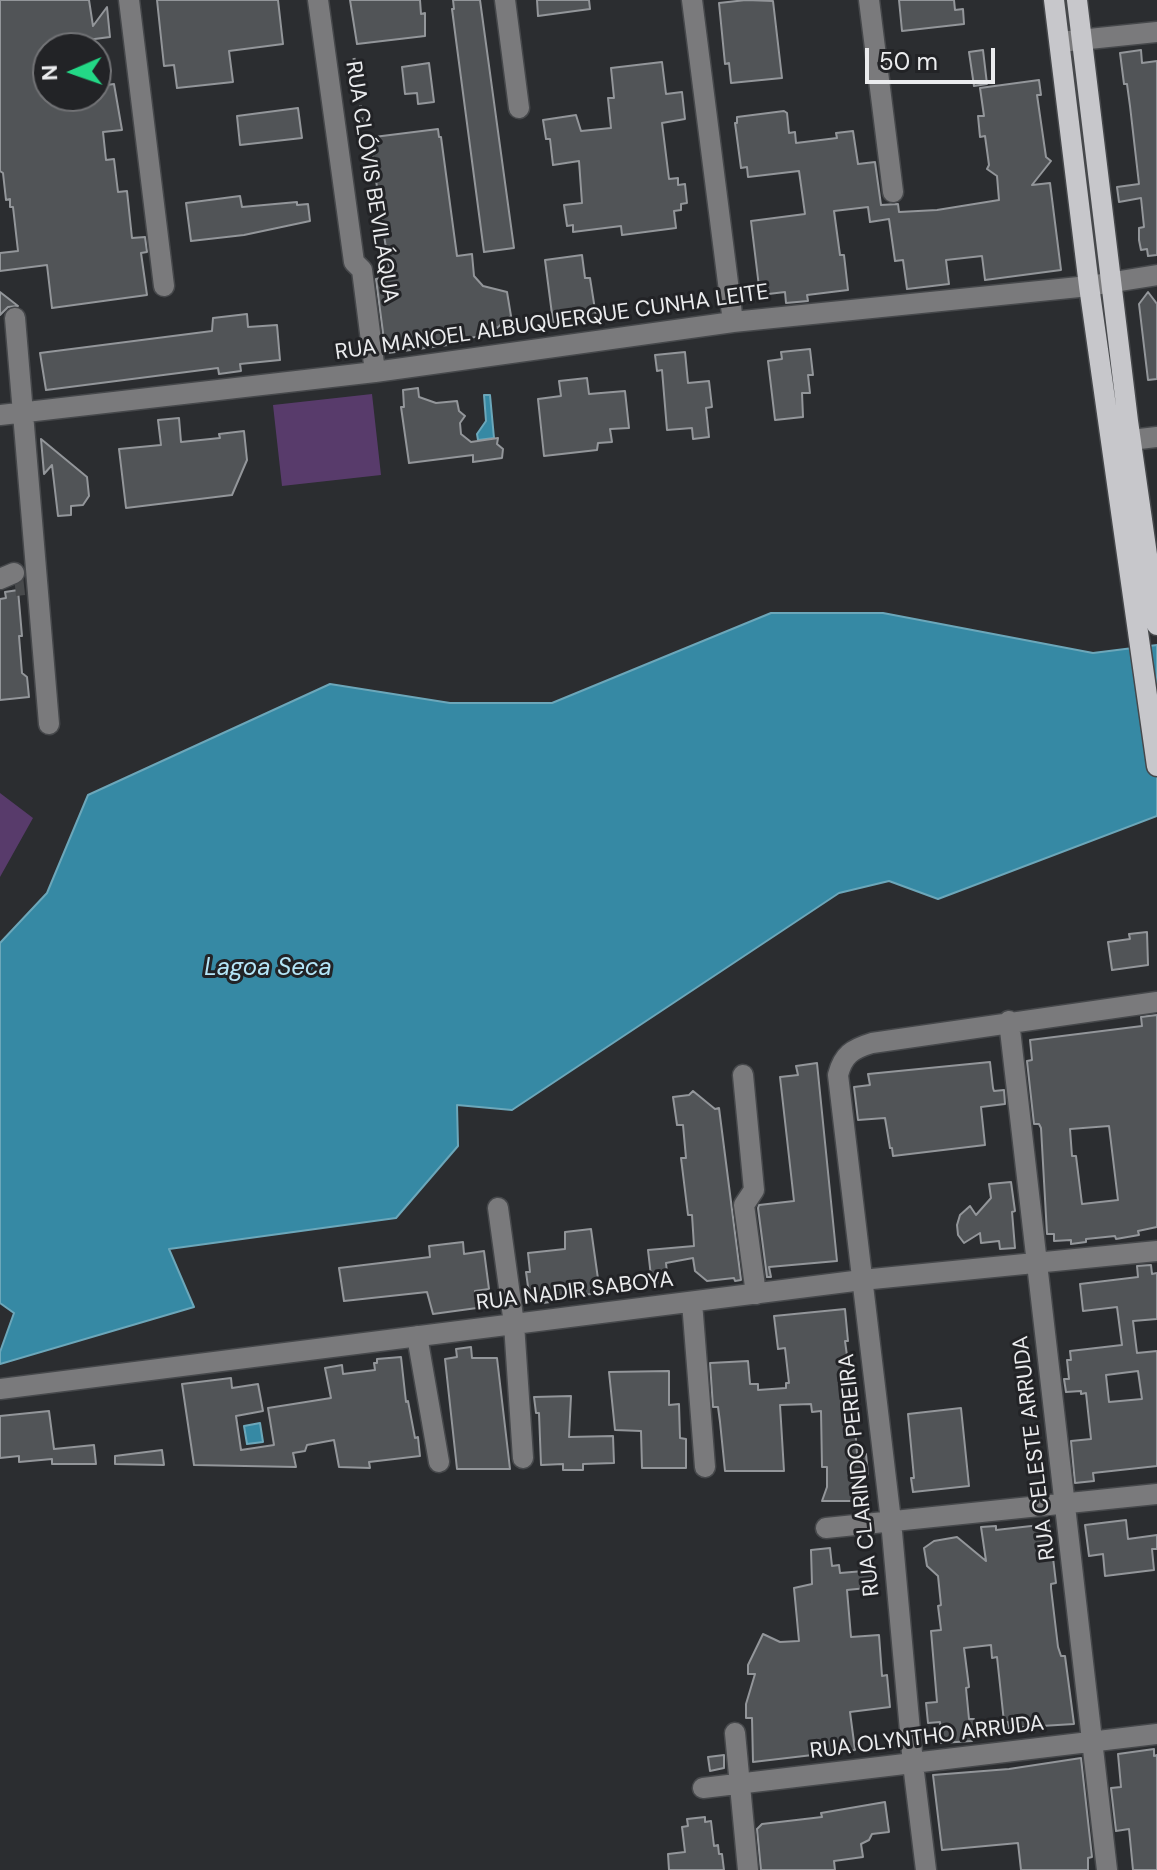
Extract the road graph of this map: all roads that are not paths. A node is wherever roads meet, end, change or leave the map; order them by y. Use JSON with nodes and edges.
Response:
{"nodes":[{"id":1,"x":129,"y":0,"type":"edge"},
{"id":2,"x":318,"y":0,"type":"edge"},
{"id":3,"x":505,"y":0,"type":"edge"},
{"id":4,"x":692,"y":0,"type":"edge"},
{"id":5,"x":869,"y":0,"type":"edge"},
{"id":6,"x":1054,"y":0,"type":"edge"},
{"id":7,"x":1077,"y":0,"type":"edge"},
{"id":8,"x":1157,"y":32,"type":"edge"},
{"id":9,"x":1082,"y":40,"type":"junction"},
{"id":10,"x":1060,"y":42,"type":"junction"},
{"id":11,"x":519,"y":108,"type":"dead end"},
{"id":12,"x":893,"y":192,"type":"dead end"},
{"id":13,"x":1157,"y":275,"type":"edge"},
{"id":14,"x":1111,"y":280,"type":"junction"},
{"id":15,"x":164,"y":286,"type":"dead end"},
{"id":16,"x":1089,"y":286,"type":"junction"},
{"id":17,"x":15,"y":318,"type":"dead end"},
{"id":18,"x":733,"y":322,"type":"junction"},
{"id":19,"x":375,"y":372,"type":"junction"},
{"id":20,"x":24,"y":413,"type":"junction"},
{"id":21,"x":0,"y":415,"type":"edge"},
{"id":22,"x":1123,"y":428,"type":"junction"},
{"id":23,"x":1157,"y":437,"type":"edge"},
{"id":24,"x":1140,"y":521,"type":"edge"},
{"id":25,"x":19,"y":579,"type":"edge"},
{"id":26,"x":1157,"y":625,"type":"edge"},
{"id":27,"x":49,"y":724,"type":"dead end"},
{"id":28,"x":1157,"y":766,"type":"edge"},
{"id":29,"x":1157,"y":1002,"type":"edge"},
{"id":30,"x":1009,"y":1021,"type":"junction"},
{"id":31,"x":743,"y":1075,"type":"dead end"},
{"id":32,"x":498,"y":1208,"type":"dead end"},
{"id":33,"x":1157,"y":1251,"type":"edge"},
{"id":34,"x":1037,"y":1261,"type":"junction"},
{"id":35,"x":862,"y":1280,"type":"junction"},
{"id":36,"x":756,"y":1294,"type":"junction"},
{"id":37,"x":692,"y":1302,"type":"junction"},
{"id":38,"x":514,"y":1324,"type":"junction"},
{"id":39,"x":417,"y":1336,"type":"junction"},
{"id":40,"x":0,"y":1389,"type":"edge"},
{"id":41,"x":523,"y":1458,"type":"dead end"},
{"id":42,"x":439,"y":1462,"type":"dead end"},
{"id":43,"x":705,"y":1467,"type":"dead end"},
{"id":44,"x":1157,"y":1494,"type":"edge"},
{"id":45,"x":1066,"y":1503,"type":"junction"},
{"id":46,"x":891,"y":1521,"type":"junction"},
{"id":47,"x":826,"y":1528,"type":"dead end"},
{"id":48,"x":735,"y":1733,"type":"dead end"},
{"id":49,"x":1157,"y":1734,"type":"edge"},
{"id":50,"x":1092,"y":1743,"type":"junction"},
{"id":51,"x":913,"y":1764,"type":"junction"},
{"id":52,"x":739,"y":1785,"type":"junction"},
{"id":53,"x":703,"y":1788,"type":"dead end"},
{"id":54,"x":748,"y":1870,"type":"edge"},
{"id":55,"x":926,"y":1870,"type":"edge"},
{"id":56,"x":1107,"y":1870,"type":"edge"}],
"edges":[{"from":1,"to":15,"type":"street"},
{"from":2,"to":19,"type":"street","name":"RUA CLÓVIS BEVILÁQUA"},
{"from":3,"to":11,"type":"street"},
{"from":4,"to":18,"type":"street"},
{"from":5,"to":12,"type":"street"},
{"from":6,"to":10,"type":"main road"},
{"from":7,"to":9,"type":"main road"},
{"from":8,"to":9,"type":"street"},
{"from":9,"to":10,"type":"street"},
{"from":9,"to":14,"type":"main road"},
{"from":10,"to":16,"type":"main road"},
{"from":13,"to":14,"type":"street","name":"RUA MANOEL ALBUQUERQUE CUNHA LEITE"},
{"from":14,"to":16,"type":"street","name":"RUA MANOEL ALBUQUERQUE CUNHA LEITE"},
{"from":14,"to":22,"type":"main road"},
{"from":16,"to":18,"type":"street","name":"RUA MANOEL ALBUQUERQUE CUNHA LEITE"},
{"from":16,"to":22,"type":"main road"},
{"from":17,"to":20,"type":"street"},
{"from":18,"to":19,"type":"street","name":"RUA MANOEL ALBUQUERQUE CUNHA LEITE"},
{"from":19,"to":20,"type":"street","name":"RUA MANOEL ALBUQUERQUE CUNHA LEITE"},
{"from":20,"to":21,"type":"street","name":"RUA MANOEL ALBUQUERQUE CUNHA LEITE"},
{"from":20,"to":25,"type":"street"},
{"from":22,"to":23,"type":"street"},
{"from":22,"to":24,"type":"main road"},
{"from":24,"to":26,"type":"main road"},
{"from":24,"to":28,"type":"main road"},
{"from":25,"to":27,"type":"street"},
{"from":29,"to":30,"type":"street"},
{"from":30,"to":34,"type":"street","name":"RUA CELESTE ARRUDA"},
{"from":30,"to":35,"type":"street","name":"RUA CLARINDO PEREIRA"},
{"from":31,"to":36,"type":"street"},
{"from":32,"to":38,"type":"street"},
{"from":33,"to":34,"type":"street","name":"RUA NADIR SABOYA"},
{"from":34,"to":35,"type":"street","name":"RUA NADIR SABOYA"},
{"from":34,"to":45,"type":"street","name":"RUA CELESTE ARRUDA"},
{"from":35,"to":36,"type":"street","name":"RUA NADIR SABOYA"},
{"from":35,"to":46,"type":"street","name":"RUA CLARINDO PEREIRA"},
{"from":36,"to":37,"type":"street","name":"RUA NADIR SABOYA"},
{"from":37,"to":38,"type":"street","name":"RUA NADIR SABOYA"},
{"from":37,"to":43,"type":"street"},
{"from":38,"to":39,"type":"street","name":"RUA NADIR SABOYA"},
{"from":38,"to":41,"type":"street"},
{"from":39,"to":40,"type":"street","name":"RUA NADIR SABOYA"},
{"from":39,"to":42,"type":"street"},
{"from":44,"to":45,"type":"street"},
{"from":45,"to":46,"type":"street"},
{"from":45,"to":50,"type":"street","name":"RUA CELESTE ARRUDA"},
{"from":46,"to":47,"type":"street"},
{"from":46,"to":51,"type":"street","name":"RUA CLARINDO PEREIRA"},
{"from":48,"to":52,"type":"street"},
{"from":49,"to":50,"type":"street","name":"RUA OLYNTHO ARRUDA"},
{"from":50,"to":51,"type":"street","name":"RUA OLYNTHO ARRUDA"},
{"from":50,"to":56,"type":"street","name":"RUA CELESTE ARRUDA"},
{"from":51,"to":52,"type":"street","name":"RUA OLYNTHO ARRUDA"},
{"from":51,"to":55,"type":"street","name":"RUA CLARINDO PEREIRA"},
{"from":52,"to":53,"type":"street","name":"RUA OLYNTHO ARRUDA"},
{"from":52,"to":54,"type":"street"}]}
